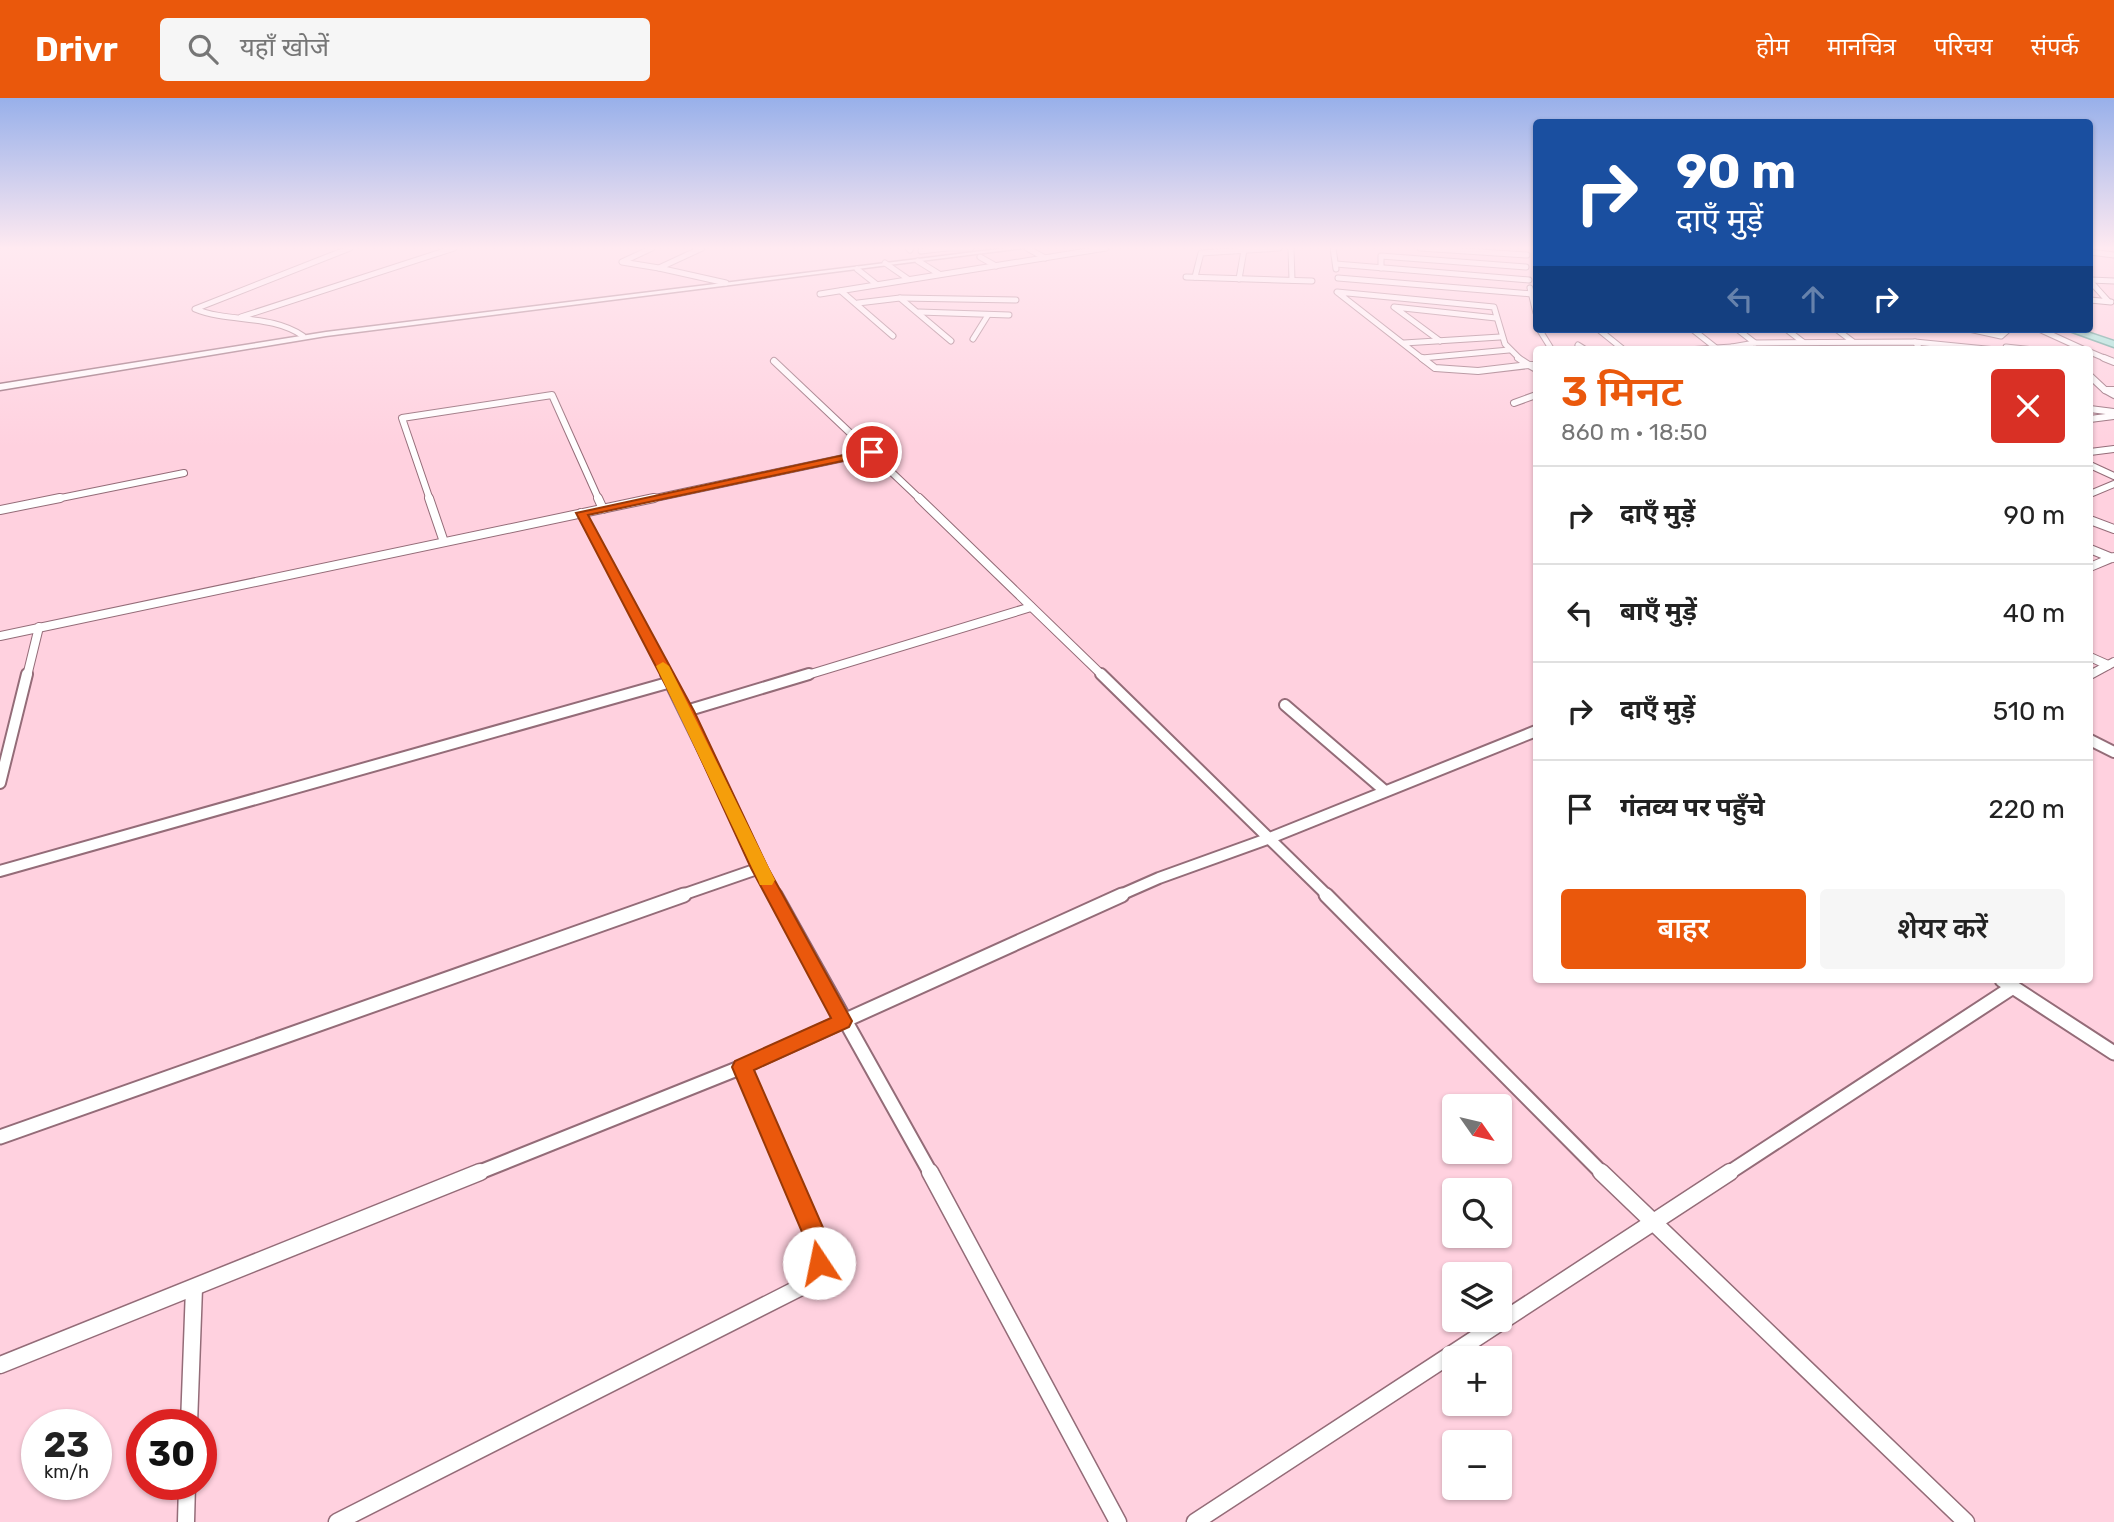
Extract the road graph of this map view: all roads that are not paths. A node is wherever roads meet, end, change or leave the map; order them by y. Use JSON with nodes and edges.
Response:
{"nodes":[{"id":1,"x":221,"y":314,"type":"edge"},
{"id":2,"x":249,"y":314,"type":"edge"},
{"id":3,"x":475,"y":314,"type":"edge"},
{"id":4,"x":486,"y":314,"type":"edge"},
{"id":5,"x":870,"y":314,"type":"edge"},
{"id":6,"x":922,"y":314,"type":"edge"},
{"id":7,"x":975,"y":314,"type":"edge"},
{"id":8,"x":1367,"y":314,"type":"edge"},
{"id":9,"x":1404,"y":314,"type":"edge"},
{"id":10,"x":1463,"y":314,"type":"edge"},
{"id":11,"x":1495,"y":314,"type":"edge"},
{"id":12,"x":988,"y":315,"type":"junction"},
{"id":13,"x":1009,"y":315,"type":"dead end"},
{"id":14,"x":238,"y":318,"type":"junction"},
{"id":15,"x":1496,"y":318,"type":"junction"},
{"id":16,"x":1603,"y":333,"type":"edge"},
{"id":17,"x":1697,"y":333,"type":"edge"},
{"id":18,"x":1742,"y":333,"type":"edge"},
{"id":19,"x":1791,"y":333,"type":"edge"},
{"id":20,"x":1841,"y":333,"type":"edge"},
{"id":21,"x":1987,"y":333,"type":"edge"},
{"id":22,"x":2004,"y":333,"type":"edge"},
{"id":23,"x":2048,"y":333,"type":"edge"},
{"id":24,"x":2082,"y":333,"type":"edge"},
{"id":25,"x":2089,"y":333,"type":"edge"},
{"id":26,"x":303,"y":336,"type":"junction"},
{"id":27,"x":893,"y":336,"type":"dead end"},
{"id":28,"x":2001,"y":336,"type":"junction"},
{"id":29,"x":1500,"y":337,"type":"junction"},
{"id":30,"x":973,"y":339,"type":"dead end"},
{"id":31,"x":951,"y":341,"type":"dead end"},
{"id":32,"x":1440,"y":341,"type":"junction"},
{"id":33,"x":1852,"y":341,"type":"junction"},
{"id":34,"x":1803,"y":342,"type":"junction"},
{"id":35,"x":1915,"y":342,"type":"junction"},
{"id":36,"x":2112,"y":342,"type":"edge"},
{"id":37,"x":1404,"y":343,"type":"junction"},
{"id":38,"x":1755,"y":343,"type":"junction"},
{"id":39,"x":1619,"y":346,"type":"edge"},
{"id":40,"x":1713,"y":346,"type":"edge"},
{"id":41,"x":1737,"y":346,"type":"edge"},
{"id":42,"x":1918,"y":346,"type":"edge"},
{"id":43,"x":1950,"y":346,"type":"edge"},
{"id":44,"x":2006,"y":346,"type":"edge"},
{"id":45,"x":2076,"y":346,"type":"edge"},
{"id":46,"x":1509,"y":350,"type":"junction"},
{"id":47,"x":2093,"y":353,"type":"edge"},
{"id":48,"x":1422,"y":358,"type":"junction"},
{"id":49,"x":774,"y":361,"type":"dead end"},
{"id":50,"x":2114,"y":362,"type":"edge"},
{"id":51,"x":1533,"y":365,"type":"edge"},
{"id":52,"x":1533,"y":366,"type":"edge"},
{"id":53,"x":2093,"y":379,"type":"edge"},
{"id":54,"x":0,"y":386,"type":"edge"},
{"id":55,"x":2093,"y":389,"type":"edge"},
{"id":56,"x":2105,"y":390,"type":"junction"},
{"id":57,"x":2114,"y":393,"type":"edge"},
{"id":58,"x":1533,"y":396,"type":"edge"},
{"id":59,"x":1514,"y":403,"type":"dead end"},
{"id":60,"x":2093,"y":410,"type":"edge"},
{"id":61,"x":2114,"y":414,"type":"edge"},
{"id":62,"x":2093,"y":418,"type":"edge"},
{"id":63,"x":2114,"y":449,"type":"edge"},
{"id":64,"x":872,"y":452,"type":"junction"},
{"id":65,"x":2093,"y":452,"type":"edge"},
{"id":66,"x":2093,"y":461,"type":"edge"},
{"id":67,"x":2093,"y":466,"type":"edge"},
{"id":68,"x":2114,"y":470,"type":"edge"},
{"id":69,"x":184,"y":474,"type":"dead end"},
{"id":70,"x":2114,"y":477,"type":"edge"},
{"id":71,"x":2114,"y":484,"type":"edge"},
{"id":72,"x":2093,"y":493,"type":"edge"},
{"id":73,"x":603,"y":509,"type":"junction"},
{"id":74,"x":0,"y":510,"type":"edge"},
{"id":75,"x":581,"y":513,"type":"junction"},
{"id":76,"x":2093,"y":521,"type":"edge"},
{"id":77,"x":2114,"y":529,"type":"edge"},
{"id":78,"x":444,"y":542,"type":"junction"},
{"id":79,"x":2093,"y":550,"type":"edge"},
{"id":80,"x":2113,"y":557,"type":"edge"},
{"id":81,"x":2093,"y":566,"type":"edge"},
{"id":82,"x":1031,"y":607,"type":"junction"},
{"id":83,"x":39,"y":627,"type":"junction"},
{"id":84,"x":0,"y":636,"type":"edge"},
{"id":85,"x":2093,"y":658,"type":"edge"},
{"id":86,"x":2111,"y":664,"type":"edge"},
{"id":87,"x":2093,"y":673,"type":"edge"},
{"id":88,"x":671,"y":682,"type":"junction"},
{"id":89,"x":1285,"y":705,"type":"dead end"},
{"id":90,"x":687,"y":711,"type":"junction"},
{"id":91,"x":1533,"y":733,"type":"edge"},
{"id":92,"x":2093,"y":742,"type":"edge"},
{"id":93,"x":2114,"y":752,"type":"edge"},
{"id":94,"x":0,"y":783,"type":"edge"},
{"id":95,"x":1385,"y":791,"type":"junction"},
{"id":96,"x":1270,"y":838,"type":"junction"},
{"id":97,"x":760,"y":868,"type":"junction"},
{"id":98,"x":0,"y":871,"type":"edge"},
{"id":99,"x":2007,"y":984,"type":"edge"},
{"id":100,"x":842,"y":1021,"type":"junction"},
{"id":101,"x":2114,"y":1053,"type":"edge"},
{"id":102,"x":742,"y":1067,"type":"junction"},
{"id":103,"x":0,"y":1137,"type":"edge"},
{"id":104,"x":1651,"y":1223,"type":"junction"},
{"id":105,"x":194,"y":1288,"type":"junction"},
{"id":106,"x":0,"y":1365,"type":"edge"},
{"id":107,"x":190,"y":1409,"type":"edge"},
{"id":108,"x":187,"y":1500,"type":"edge"},
{"id":109,"x":186,"y":1522,"type":"edge"},
{"id":110,"x":337,"y":1522,"type":"edge"},
{"id":111,"x":1118,"y":1522,"type":"edge"},
{"id":112,"x":1195,"y":1522,"type":"edge"},
{"id":113,"x":1966,"y":1522,"type":"edge"}],
"edges":[{"from":1,"to":14,"type":"street"},
{"from":2,"to":14,"type":"street"},
{"from":3,"to":26,"type":"main road"},
{"from":4,"to":54,"type":"main road"},
{"from":5,"to":27,"type":"street"},
{"from":6,"to":31,"type":"street"},
{"from":7,"to":12,"type":"street"},
{"from":8,"to":37,"type":"street"},
{"from":9,"to":32,"type":"street"},
{"from":10,"to":15,"type":"street"},
{"from":11,"to":15,"type":"street"},
{"from":12,"to":13,"type":"street"},
{"from":12,"to":30,"type":"street"},
{"from":14,"to":26,"type":"street"},
{"from":15,"to":29,"type":"street"},
{"from":16,"to":39,"type":"street"},
{"from":17,"to":40,"type":"street"},
{"from":18,"to":38,"type":"street"},
{"from":19,"to":34,"type":"street"},
{"from":20,"to":33,"type":"street"},
{"from":21,"to":28,"type":"street"},
{"from":22,"to":28,"type":"street"},
{"from":23,"to":45,"type":"street"},
{"from":24,"to":36,"type":"main road"},
{"from":25,"to":36,"type":"main road"},
{"from":26,"to":54,"type":"main road"},
{"from":28,"to":44,"type":"street"},
{"from":29,"to":32,"type":"street"},
{"from":29,"to":46,"type":"street"},
{"from":32,"to":37,"type":"street"},
{"from":33,"to":34,"type":"street"},
{"from":33,"to":35,"type":"street"},
{"from":34,"to":38,"type":"street"},
{"from":35,"to":42,"type":"street"},
{"from":35,"to":43,"type":"street"},
{"from":37,"to":48,"type":"street"},
{"from":38,"to":41,"type":"street"},
{"from":46,"to":48,"type":"street"},
{"from":46,"to":51,"type":"street"},
{"from":47,"to":50,"type":"street"},
{"from":48,"to":52,"type":"street"},
{"from":49,"to":64,"type":"street"},
{"from":53,"to":56,"type":"street"},
{"from":55,"to":56,"type":"street"},
{"from":56,"to":57,"type":"street"},
{"from":58,"to":59,"type":"street"},
{"from":60,"to":61,"type":"street"},
{"from":61,"to":62,"type":"street"},
{"from":63,"to":65,"type":"street"},
{"from":64,"to":73,"type":"street"},
{"from":64,"to":82,"type":"street"},
{"from":66,"to":68,"type":"street"},
{"from":67,"to":70,"type":"street"},
{"from":69,"to":74,"type":"street"},
{"from":71,"to":72,"type":"street"},
{"from":73,"to":75,"type":"street"},
{"from":73,"to":78,"type":"street"},
{"from":75,"to":78,"type":"street"},
{"from":75,"to":88,"type":"street"},
{"from":76,"to":77,"type":"street"},
{"from":78,"to":83,"type":"street"},
{"from":79,"to":80,"type":"street"},
{"from":80,"to":81,"type":"street"},
{"from":82,"to":90,"type":"street"},
{"from":82,"to":96,"type":"street"},
{"from":83,"to":84,"type":"street"},
{"from":83,"to":94,"type":"street"},
{"from":85,"to":86,"type":"street"},
{"from":86,"to":87,"type":"street"},
{"from":88,"to":90,"type":"street"},
{"from":88,"to":98,"type":"street"},
{"from":89,"to":95,"type":"street"},
{"from":90,"to":97,"type":"street"},
{"from":91,"to":95,"type":"street"},
{"from":92,"to":93,"type":"street"},
{"from":95,"to":96,"type":"street"},
{"from":96,"to":100,"type":"street"},
{"from":96,"to":104,"type":"street"},
{"from":97,"to":100,"type":"street"},
{"from":97,"to":103,"type":"street"},
{"from":99,"to":101,"type":"street"},
{"from":99,"to":104,"type":"street"},
{"from":100,"to":102,"type":"street"},
{"from":100,"to":111,"type":"street"},
{"from":102,"to":105,"type":"street"},
{"from":102,"to":110,"type":"street"},
{"from":104,"to":112,"type":"street"},
{"from":104,"to":113,"type":"street"},
{"from":105,"to":106,"type":"street"},
{"from":105,"to":107,"type":"street"},
{"from":108,"to":109,"type":"street"}]}
